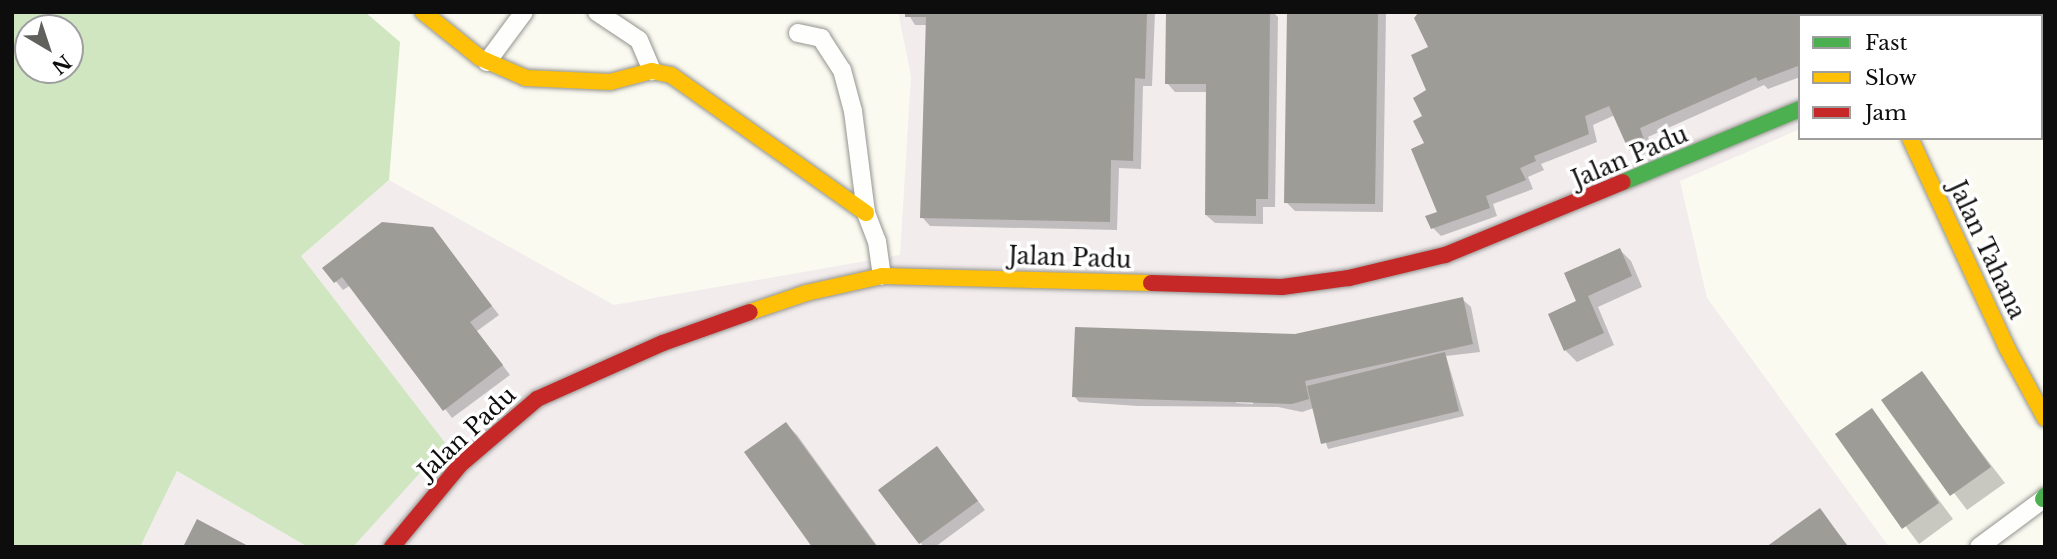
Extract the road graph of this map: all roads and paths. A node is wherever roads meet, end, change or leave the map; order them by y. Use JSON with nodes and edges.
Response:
{"nodes":[{"id":1,"x":423,"y":12,"type":"edge"},
{"id":2,"x":524,"y":12,"type":"edge"},
{"id":3,"x":597,"y":12,"type":"edge"},
{"id":4,"x":798,"y":33,"type":"dead end"},
{"id":5,"x":488,"y":62,"type":"junction"},
{"id":6,"x":652,"y":71,"type":"junction"},
{"id":7,"x":1798,"y":110,"type":"edge"},
{"id":8,"x":1911,"y":140,"type":"edge"},
{"id":9,"x":866,"y":213,"type":"junction"},
{"id":10,"x":882,"y":276,"type":"junction"},
{"id":11,"x":2045,"y":418,"type":"edge"},
{"id":12,"x":2044,"y":498,"type":"edge"},
{"id":13,"x":392,"y":547,"type":"edge"},
{"id":14,"x":1979,"y":547,"type":"edge"}],
"edges":[{"from":1,"to":5,"type":"street"},
{"from":2,"to":5,"type":"street"},
{"from":3,"to":6,"type":"street"},
{"from":4,"to":9,"type":"street"},
{"from":5,"to":6,"type":"street"},
{"from":6,"to":9,"type":"street"},
{"from":7,"to":10,"type":"street","name":"Jalan Padu"},
{"from":8,"to":11,"type":"street","name":"Jalan Tahana"},
{"from":9,"to":10,"type":"street"},
{"from":10,"to":13,"type":"street","name":"Jalan Padu"},
{"from":12,"to":14,"type":"street"}]}
